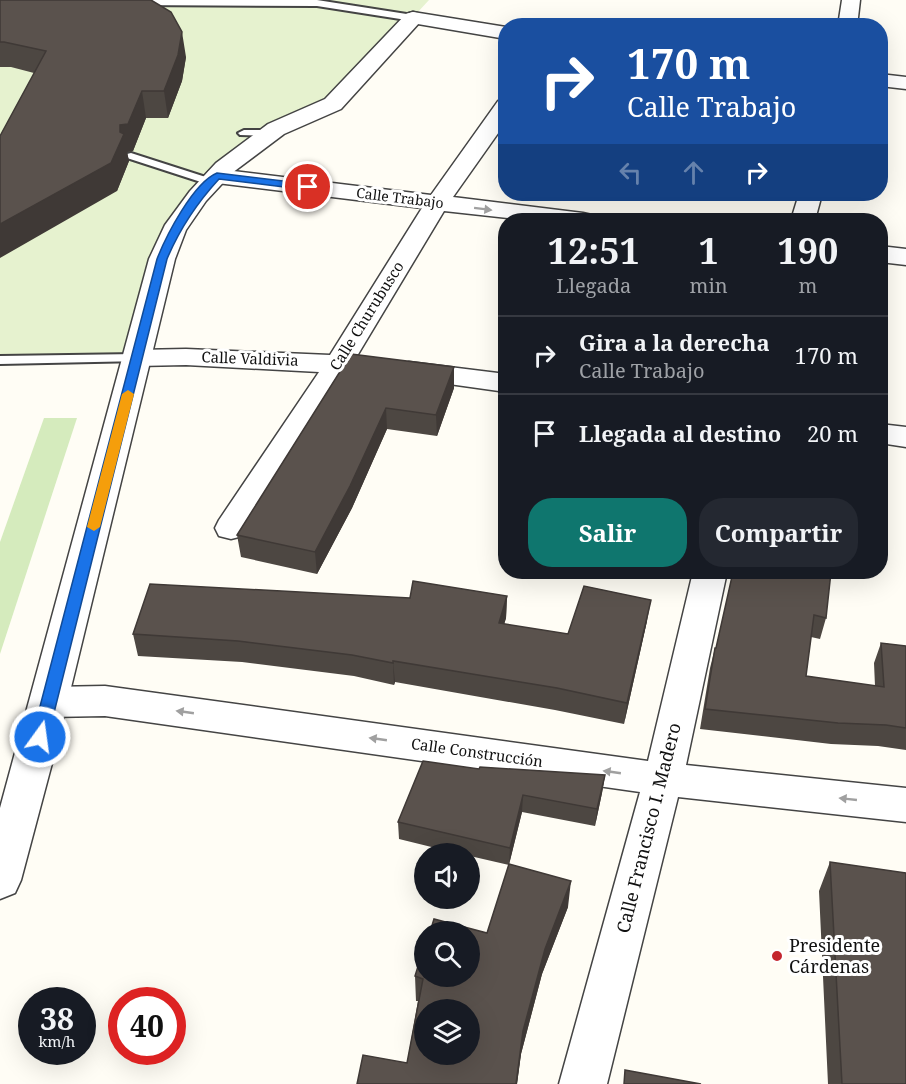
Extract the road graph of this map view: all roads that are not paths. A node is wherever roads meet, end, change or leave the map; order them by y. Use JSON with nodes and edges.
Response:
{"nodes":[{"id":1,"x":851,"y":0,"type":"edge"},
{"id":2,"x":119,"y":2,"type":"edge"},
{"id":3,"x":420,"y":10,"type":"junction"},
{"id":4,"x":848,"y":18,"type":"edge"},
{"id":5,"x":498,"y":31,"type":"edge"},
{"id":6,"x":888,"y":81,"type":"edge"},
{"id":7,"x":906,"y":83,"type":"edge"},
{"id":8,"x":498,"y":117,"type":"edge"},
{"id":9,"x":131,"y":156,"type":"dead end"},
{"id":10,"x":214,"y":179,"type":"junction"},
{"id":11,"x":437,"y":203,"type":"junction"},
{"id":12,"x":523,"y":213,"type":"edge"},
{"id":13,"x":888,"y":255,"type":"edge"},
{"id":14,"x":906,"y":256,"type":"edge"},
{"id":15,"x":137,"y":358,"type":"junction"},
{"id":16,"x":0,"y":360,"type":"edge"},
{"id":17,"x":339,"y":363,"type":"junction"},
{"id":18,"x":498,"y":382,"type":"edge"},
{"id":19,"x":888,"y":434,"type":"edge"},
{"id":20,"x":906,"y":437,"type":"edge"},
{"id":21,"x":231,"y":528,"type":"dead end"},
{"id":22,"x":708,"y":579,"type":"edge"},
{"id":23,"x":49,"y":702,"type":"junction"},
{"id":24,"x":663,"y":779,"type":"junction"},
{"id":25,"x":906,"y":805,"type":"edge"},
{"id":26,"x":0,"y":879,"type":"edge"},
{"id":27,"x":583,"y":1084,"type":"edge"}],
"edges":[{"from":1,"to":4,"type":"street"},
{"from":2,"to":3,"type":"lane"},
{"from":3,"to":5,"type":"street"},
{"from":3,"to":10,"type":"street"},
{"from":6,"to":7,"type":"street"},
{"from":8,"to":11,"type":"street","name":"Calle Churubusco"},
{"from":9,"to":10,"type":"lane"},
{"from":10,"to":11,"type":"street","name":"Calle Trabajo"},
{"from":10,"to":15,"type":"street"},
{"from":11,"to":12,"type":"street","name":"Calle Trabajo","one_way":true},
{"from":11,"to":17,"type":"street","name":"Calle Churubusco"},
{"from":13,"to":14,"type":"street"},
{"from":15,"to":16,"type":"lane"},
{"from":15,"to":17,"type":"street","name":"Calle Valdivia"},
{"from":15,"to":23,"type":"street"},
{"from":17,"to":18,"type":"street","name":"Calle Valdivia"},
{"from":17,"to":21,"type":"street","name":"Calle Churubusco"},
{"from":19,"to":20,"type":"street"},
{"from":22,"to":24,"type":"street","name":"Calle Francisco I. Madero"},
{"from":24,"to":23,"type":"street","name":"Calle Construcción","one_way":true},
{"from":23,"to":26,"type":"street"},
{"from":25,"to":24,"type":"street","name":"Calle Construcción","one_way":true},
{"from":24,"to":27,"type":"street","name":"Calle Francisco I. Madero"}]}
